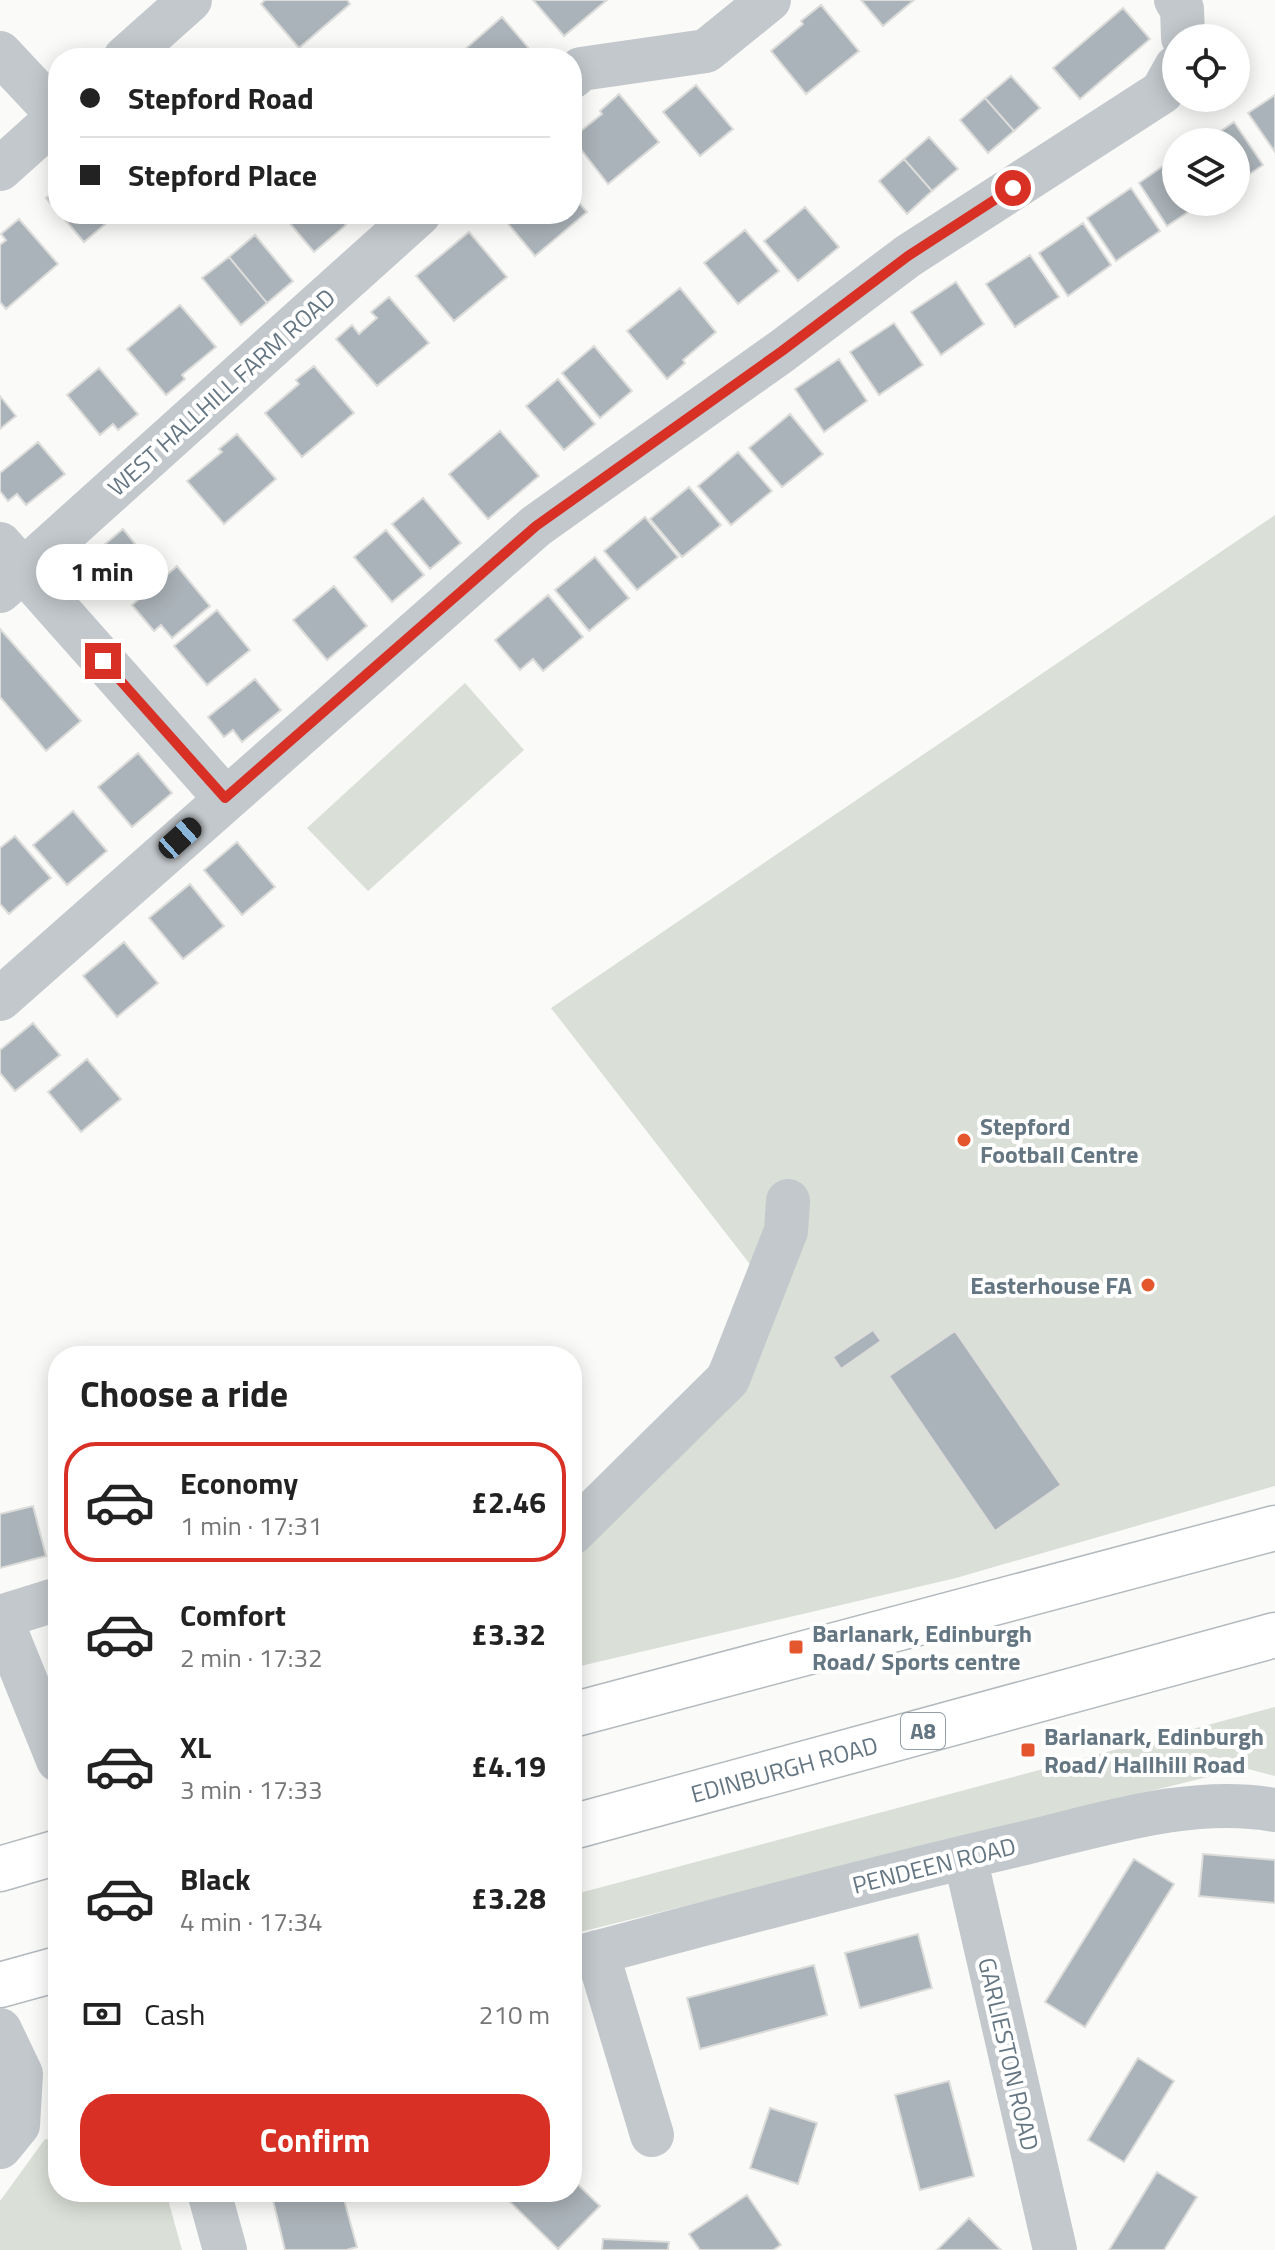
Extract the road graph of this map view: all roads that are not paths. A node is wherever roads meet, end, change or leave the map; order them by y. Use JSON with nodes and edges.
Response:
{"nodes":[{"id":1,"x":190,"y":0,"type":"edge"},
{"id":2,"x":769,"y":0,"type":"edge"},
{"id":3,"x":1176,"y":0,"type":"edge"},
{"id":4,"x":1183,"y":24,"type":"edge"},
{"id":5,"x":136,"y":48,"type":"edge"},
{"id":6,"x":0,"y":53,"type":"edge"},
{"id":7,"x":582,"y":69,"type":"edge"},
{"id":8,"x":1162,"y":92,"type":"edge"},
{"id":9,"x":48,"y":105,"type":"edge"},
{"id":10,"x":48,"y":125,"type":"edge"},
{"id":11,"x":0,"y":169,"type":"edge"},
{"id":12,"x":407,"y":224,"type":"edge"},
{"id":13,"x":8,"y":568,"type":"edge"},
{"id":14,"x":225,"y":798,"type":"junction"},
{"id":15,"x":0,"y":999,"type":"edge"},
{"id":16,"x":788,"y":1201,"type":"dead end"},
{"id":17,"x":582,"y":1523,"type":"edge"},
{"id":18,"x":1275,"y":1528,"type":"edge"},
{"id":19,"x":48,"y":1602,"type":"edge"},
{"id":20,"x":1275,"y":1635,"type":"edge"},
{"id":21,"x":582,"y":1712,"type":"edge"},
{"id":22,"x":48,"y":1735,"type":"edge"},
{"id":23,"x":1275,"y":1810,"type":"edge"},
{"id":24,"x":582,"y":1824,"type":"edge"},
{"id":25,"x":48,"y":1855,"type":"edge"},
{"id":26,"x":965,"y":1857,"type":"junction"},
{"id":27,"x":0,"y":1869,"type":"edge"},
{"id":28,"x":585,"y":1955,"type":"edge"},
{"id":29,"x":48,"y":1972,"type":"edge"},
{"id":30,"x":0,"y":1985,"type":"edge"},
{"id":31,"x":0,"y":2030,"type":"edge"},
{"id":32,"x":652,"y":2135,"type":"dead end"},
{"id":33,"x":0,"y":2147,"type":"edge"},
{"id":34,"x":212,"y":2202,"type":"edge"},
{"id":35,"x":225,"y":2250,"type":"edge"},
{"id":36,"x":1055,"y":2250,"type":"edge"}],
"edges":[{"from":1,"to":5,"type":"street"},
{"from":2,"to":7,"type":"street"},
{"from":3,"to":4,"type":"street"},
{"from":6,"to":9,"type":"street"},
{"from":8,"to":14,"type":"street"},
{"from":10,"to":11,"type":"street"},
{"from":12,"to":13,"type":"street","name":"WEST HALLHILL FARM ROAD"},
{"from":13,"to":14,"type":"street"},
{"from":14,"to":15,"type":"street"},
{"from":16,"to":17,"type":"street"},
{"from":18,"to":21,"type":"main road"},
{"from":19,"to":22,"type":"street"},
{"from":20,"to":24,"type":"main road","name":"EDINBURGH ROAD","number":"A8"},
{"from":23,"to":26,"type":"street","name":"PENDEEN ROAD"},
{"from":25,"to":27,"type":"main road"},
{"from":26,"to":28,"type":"street","name":"PENDEEN ROAD"},
{"from":26,"to":36,"type":"street","name":"GARLIESTON ROAD"},
{"from":28,"to":32,"type":"street","name":"PENDEEN ROAD"},
{"from":29,"to":30,"type":"main road"},
{"from":31,"to":33,"type":"street"},
{"from":34,"to":35,"type":"street"}]}
